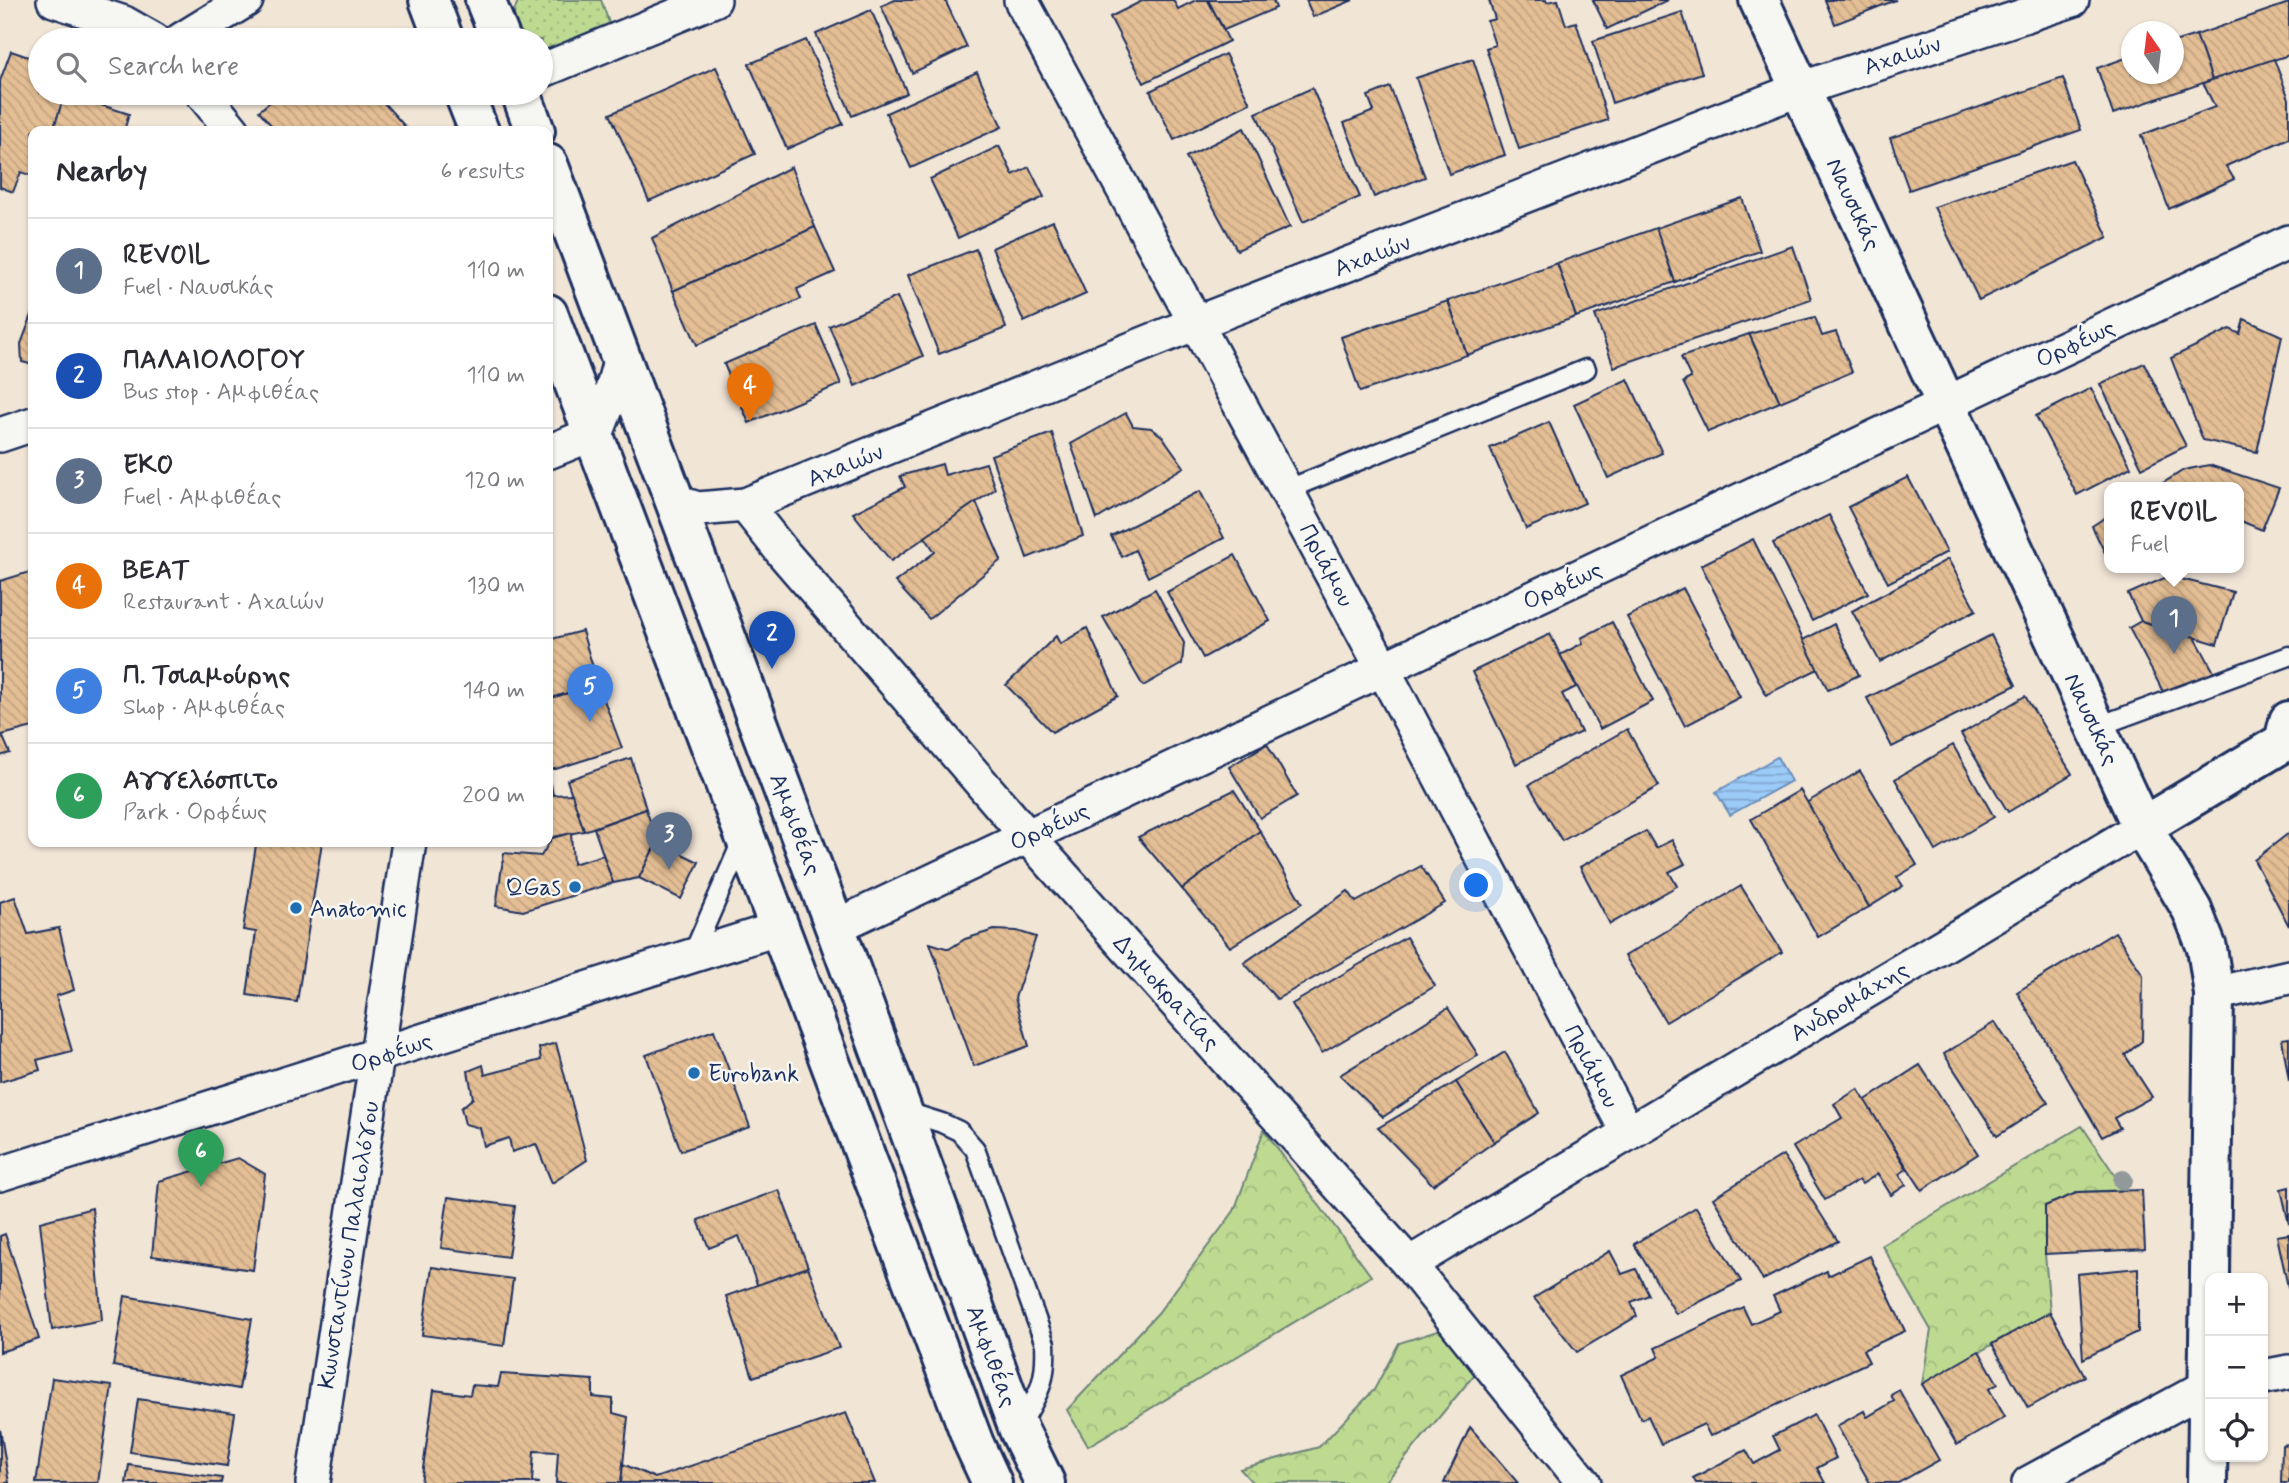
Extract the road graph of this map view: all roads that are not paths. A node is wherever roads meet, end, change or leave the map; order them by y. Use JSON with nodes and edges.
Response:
{"nodes":[{"id":1,"x":54,"y":0,"type":"edge"},
{"id":2,"x":246,"y":0,"type":"edge"},
{"id":3,"x":429,"y":0,"type":"edge"},
{"id":4,"x":485,"y":0,"type":"edge"},
{"id":5,"x":714,"y":0,"type":"edge"},
{"id":6,"x":1021,"y":0,"type":"edge"},
{"id":7,"x":1759,"y":0,"type":"edge"},
{"id":8,"x":2072,"y":0,"type":"edge"},
{"id":9,"x":133,"y":28,"type":"edge"},
{"id":10,"x":200,"y":28,"type":"edge"},
{"id":11,"x":440,"y":28,"type":"edge"},
{"id":12,"x":496,"y":28,"type":"edge"},
{"id":13,"x":553,"y":66,"type":"edge"},
{"id":14,"x":1800,"y":89,"type":"junction"},
{"id":15,"x":212,"y":105,"type":"edge"},
{"id":16,"x":469,"y":105,"type":"edge"},
{"id":17,"x":525,"y":105,"type":"edge"},
{"id":18,"x":229,"y":126,"type":"edge"},
{"id":19,"x":477,"y":126,"type":"edge"},
{"id":20,"x":533,"y":126,"type":"edge"},
{"id":21,"x":553,"y":177,"type":"edge"},
{"id":22,"x":2289,"y":242,"type":"edge"},
{"id":23,"x":1195,"y":323,"type":"junction"},
{"id":24,"x":555,"y":355,"type":"edge"},
{"id":25,"x":621,"y":357,"type":"junction"},
{"id":26,"x":1586,"y":369,"type":"dead end"},
{"id":27,"x":1946,"y":404,"type":"junction"},
{"id":28,"x":28,"y":426,"type":"edge"},
{"id":29,"x":0,"y":435,"type":"edge"},
{"id":30,"x":593,"y":435,"type":"junction"},
{"id":31,"x":553,"y":450,"type":"edge"},
{"id":32,"x":1286,"y":490,"type":"junction"},
{"id":33,"x":676,"y":502,"type":"junction"},
{"id":34,"x":745,"y":505,"type":"junction"},
{"id":35,"x":2289,"y":656,"type":"edge"},
{"id":36,"x":1383,"y":669,"type":"junction"},
{"id":37,"x":2095,"y":727,"type":"junction"},
{"id":38,"x":2287,"y":734,"type":"edge"},
{"id":39,"x":2142,"y":827,"type":"junction"},
{"id":40,"x":745,"y":834,"type":"junction"},
{"id":41,"x":1027,"y":836,"type":"junction"},
{"id":42,"x":408,"y":847,"type":"edge"},
{"id":43,"x":835,"y":927,"type":"junction"},
{"id":44,"x":780,"y":928,"type":"junction"},
{"id":45,"x":692,"y":956,"type":"junction"},
{"id":46,"x":2289,"y":978,"type":"edge"},
{"id":47,"x":2214,"y":994,"type":"junction"},
{"id":48,"x":377,"y":1057,"type":"junction"},
{"id":49,"x":902,"y":1111,"type":"junction"},
{"id":50,"x":1628,"y":1133,"type":"junction"},
{"id":51,"x":0,"y":1174,"type":"edge"},
{"id":52,"x":1409,"y":1264,"type":"junction"},
{"id":53,"x":2210,"y":1336,"type":"edge"},
{"id":54,"x":2289,"y":1373,"type":"edge"},
{"id":55,"x":2268,"y":1376,"type":"edge"},
{"id":56,"x":2205,"y":1387,"type":"edge"},
{"id":57,"x":2209,"y":1399,"type":"edge"},
{"id":58,"x":1019,"y":1430,"type":"junction"},
{"id":59,"x":313,"y":1483,"type":"edge"},
{"id":60,"x":992,"y":1483,"type":"edge"},
{"id":61,"x":1045,"y":1483,"type":"edge"},
{"id":62,"x":1584,"y":1483,"type":"edge"},
{"id":63,"x":2029,"y":1483,"type":"edge"},
{"id":64,"x":2207,"y":1483,"type":"edge"}],
"edges":[{"from":1,"to":9,"type":"street"},
{"from":2,"to":10,"type":"street"},
{"from":3,"to":11,"type":"main road"},
{"from":4,"to":12,"type":"main road"},
{"from":5,"to":13,"type":"street"},
{"from":6,"to":23,"type":"street","name":"Πριάμου"},
{"from":7,"to":14,"type":"main road","name":"Ναυσικάς"},
{"from":8,"to":14,"type":"street","name":"Αχαιών"},
{"from":14,"to":23,"type":"street","name":"Αχαιών"},
{"from":14,"to":27,"type":"main road","name":"Ναυσικάς"},
{"from":15,"to":18,"type":"street"},
{"from":16,"to":19,"type":"main road"},
{"from":17,"to":20,"type":"main road"},
{"from":21,"to":25,"type":"main road","name":"Αμφιθέας"},
{"from":22,"to":27,"type":"street","name":"Ορφέως"},
{"from":23,"to":32,"type":"street","name":"Πριάμου"},
{"from":23,"to":34,"type":"street","name":"Αχαιών"},
{"from":24,"to":30,"type":"main road","name":"Αμφιθέας"},
{"from":25,"to":30,"type":"street"},
{"from":25,"to":33,"type":"main road","name":"Αμφιθέας"},
{"from":26,"to":32,"type":"lane"},
{"from":27,"to":36,"type":"street","name":"Ορφέως"},
{"from":27,"to":37,"type":"main road","name":"Ναυσικάς"},
{"from":28,"to":29,"type":"street"},
{"from":30,"to":31,"type":"street"},
{"from":30,"to":40,"type":"main road","name":"Αμφιθέας"},
{"from":32,"to":36,"type":"street","name":"Πριάμου"},
{"from":33,"to":34,"type":"street","name":"Αχαιών"},
{"from":33,"to":43,"type":"main road","name":"Αμφιθέας"},
{"from":34,"to":41,"type":"street","name":"Δημοκρατίας"},
{"from":35,"to":37,"type":"lane"},
{"from":36,"to":41,"type":"street","name":"Ορφέως"},
{"from":36,"to":50,"type":"street","name":"Πριάμου"},
{"from":37,"to":39,"type":"main road","name":"Ναυσικάς"},
{"from":38,"to":39,"type":"main road","name":"Ανδρομάχης"},
{"from":39,"to":47,"type":"main road","name":"Ναυσικάς"},
{"from":39,"to":50,"type":"street","name":"Ανδρομάχης"},
{"from":40,"to":44,"type":"main road","name":"Αμφιθέας"},
{"from":40,"to":45,"type":"lane"},
{"from":41,"to":43,"type":"street","name":"Ορφέως"},
{"from":41,"to":52,"type":"street","name":"Δημοκρατίας"},
{"from":42,"to":48,"type":"street","name":"Κωνσταντίνου Παλαιολόγου"},
{"from":43,"to":49,"type":"main road","name":"Αμφιθέας"},
{"from":44,"to":45,"type":"street","name":"Ορφέως"},
{"from":44,"to":60,"type":"main road","name":"Αμφιθέας"},
{"from":45,"to":48,"type":"street","name":"Ορφέως"},
{"from":46,"to":47,"type":"street"},
{"from":47,"to":53,"type":"main road","name":"Ναυσικάς"},
{"from":48,"to":51,"type":"street","name":"Ορφέως"},
{"from":48,"to":59,"type":"street","name":"Κωνσταντίνου Παλαιολόγου"},
{"from":49,"to":58,"type":"main road","name":"Αμφιθέας"},
{"from":49,"to":58,"type":"lane"},
{"from":50,"to":52,"type":"street","name":"Ανδρομάχης"},
{"from":52,"to":62,"type":"street","name":"Δημοκρατίας"},
{"from":54,"to":55,"type":"street"},
{"from":56,"to":63,"type":"street"},
{"from":57,"to":64,"type":"main road","name":"Ναυσικάς"},
{"from":58,"to":61,"type":"main road","name":"Αμφιθέας"}]}
